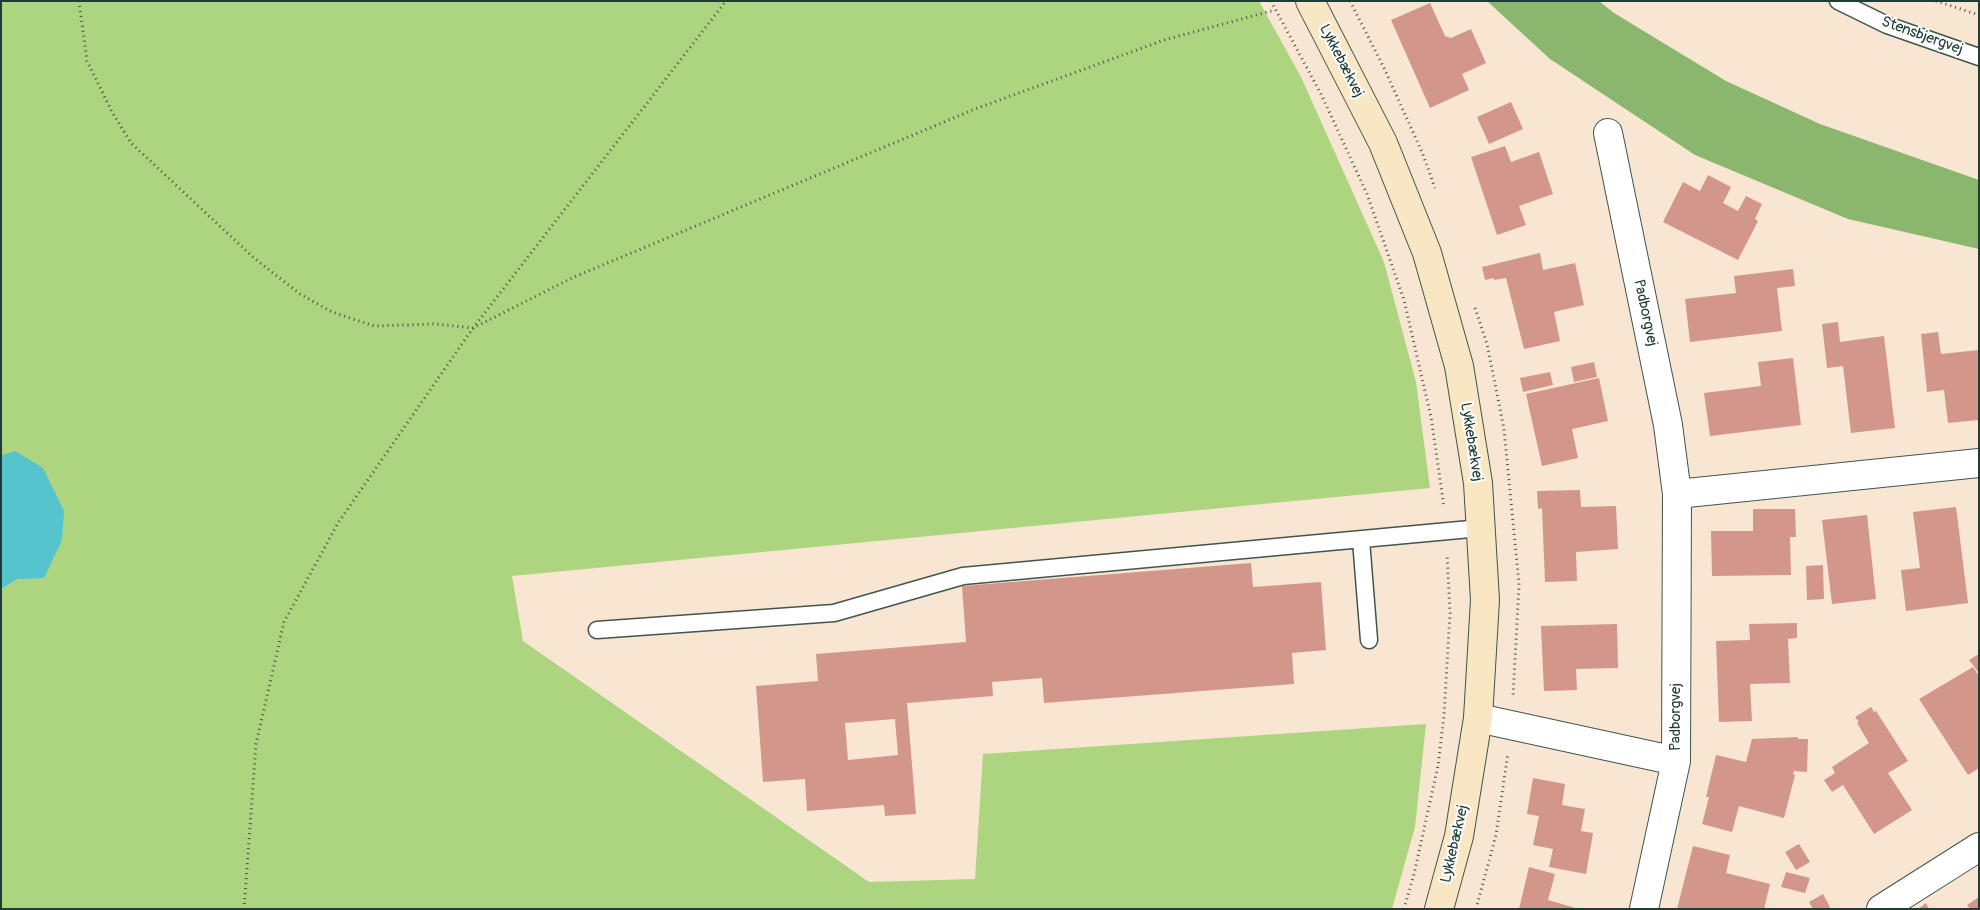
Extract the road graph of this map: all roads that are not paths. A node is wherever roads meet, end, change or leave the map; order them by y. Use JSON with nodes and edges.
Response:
{"nodes":[{"id":1,"x":1310,"y":1,"type":"edge"},
{"id":2,"x":1838,"y":1,"type":"edge"},
{"id":3,"x":1979,"y":57,"type":"edge"},
{"id":4,"x":1608,"y":133,"type":"dead end"},
{"id":5,"x":1979,"y":464,"type":"edge"},
{"id":6,"x":1677,"y":494,"type":"junction"},
{"id":7,"x":1481,"y":528,"type":"junction"},
{"id":8,"x":1361,"y":540,"type":"junction"},
{"id":9,"x":597,"y":630,"type":"dead end"},
{"id":10,"x":1369,"y":640,"type":"dead end"},
{"id":11,"x":1478,"y":718,"type":"junction"},
{"id":12,"x":1676,"y":761,"type":"junction"},
{"id":13,"x":1979,"y":847,"type":"edge"},
{"id":14,"x":1439,"y":909,"type":"edge"},
{"id":15,"x":1644,"y":909,"type":"edge"},
{"id":16,"x":1881,"y":909,"type":"edge"}],
"edges":[{"from":1,"to":7,"type":"street","name":"Lykkebækvej"},
{"from":2,"to":3,"type":"lane","name":"Stensbjergvej"},
{"from":4,"to":6,"type":"street","name":"Padborgvej"},
{"from":5,"to":6,"type":"street"},
{"from":6,"to":12,"type":"street","name":"Padborgvej"},
{"from":7,"to":8,"type":"lane"},
{"from":7,"to":11,"type":"street","name":"Lykkebækvej"},
{"from":8,"to":9,"type":"lane"},
{"from":8,"to":10,"type":"lane"},
{"from":11,"to":12,"type":"street","name":"Padborgvej"},
{"from":11,"to":14,"type":"street","name":"Lykkebækvej"},
{"from":12,"to":15,"type":"street","name":"Padborgvej"},
{"from":13,"to":16,"type":"street"}]}
